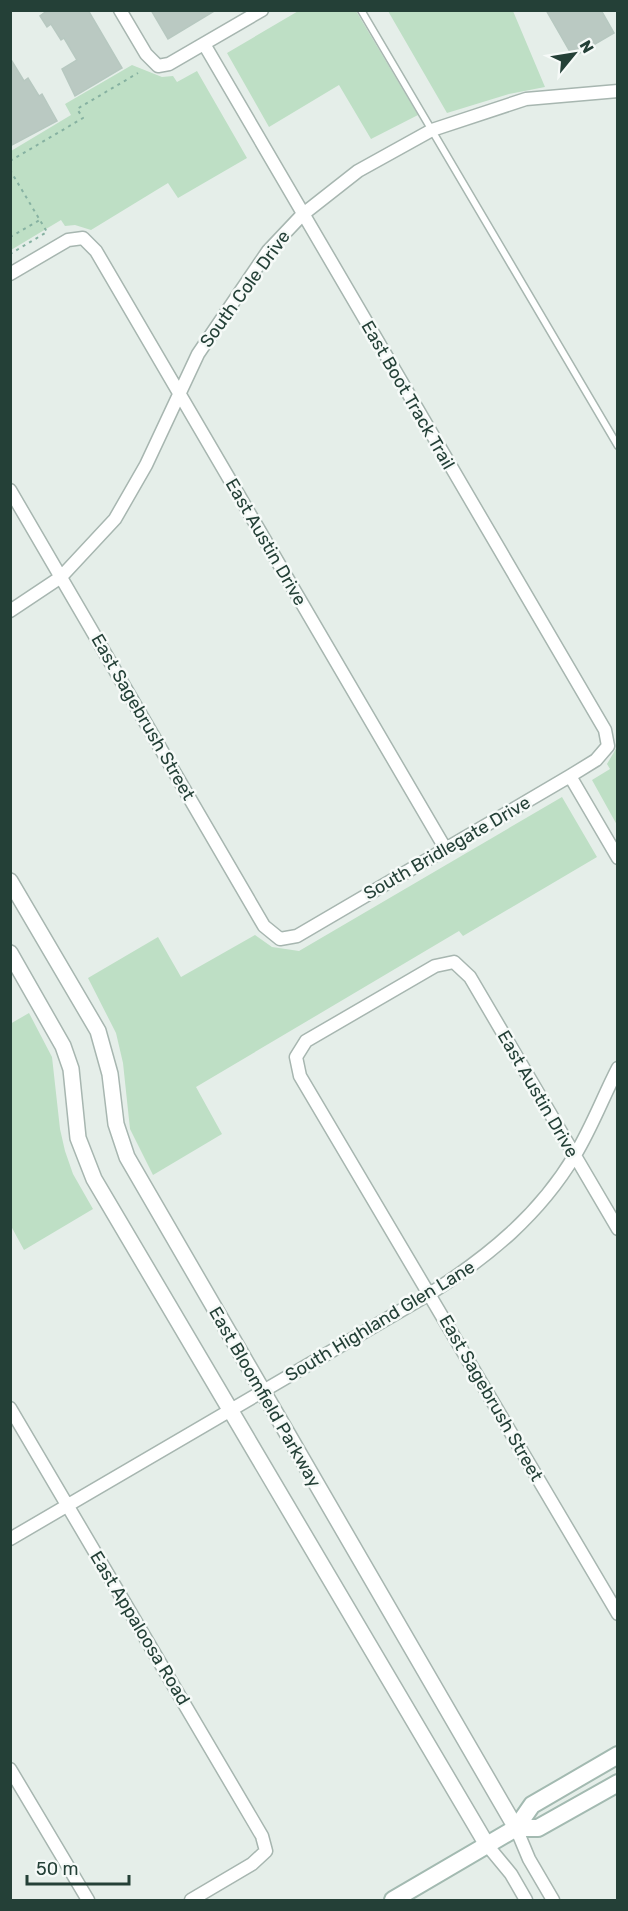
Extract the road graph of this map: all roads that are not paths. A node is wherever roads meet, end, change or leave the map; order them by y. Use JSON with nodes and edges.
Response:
{"nodes":[{"id":1,"x":120,"y":10,"type":"edge"},
{"id":2,"x":262,"y":10,"type":"edge"},
{"id":3,"x":362,"y":10,"type":"edge"},
{"id":4,"x":204,"y":44,"type":"junction"},
{"id":5,"x":618,"y":91,"type":"edge"},
{"id":6,"x":432,"y":130,"type":"junction"},
{"id":7,"x":302,"y":215,"type":"junction"},
{"id":8,"x":10,"y":273,"type":"edge"},
{"id":9,"x":179,"y":394,"type":"junction"},
{"id":10,"x":618,"y":446,"type":"edge"},
{"id":11,"x":10,"y":490,"type":"edge"},
{"id":12,"x":61,"y":576,"type":"junction"},
{"id":13,"x":10,"y":611,"type":"edge"},
{"id":14,"x":608,"y":746,"type":"joint"},
{"id":15,"x":570,"y":776,"type":"junction"},
{"id":16,"x":445,"y":848,"type":"junction"},
{"id":17,"x":618,"y":858,"type":"edge"},
{"id":18,"x":10,"y":880,"type":"edge"},
{"id":19,"x":280,"y":939,"type":"joint"},
{"id":20,"x":10,"y":953,"type":"edge"},
{"id":21,"x":454,"y":962,"type":"joint"},
{"id":22,"x":618,"y":1068,"type":"edge"},
{"id":23,"x":575,"y":1156,"type":"junction"},
{"id":24,"x":618,"y":1229,"type":"edge"},
{"id":25,"x":431,"y":1293,"type":"junction"},
{"id":26,"x":261,"y":1393,"type":"junction"},
{"id":27,"x":10,"y":1408,"type":"edge"},
{"id":28,"x":231,"y":1410,"type":"junction"},
{"id":29,"x":68,"y":1505,"type":"junction"},
{"id":30,"x":10,"y":1539,"type":"edge"},
{"id":31,"x":618,"y":1614,"type":"edge"},
{"id":32,"x":618,"y":1755,"type":"edge"},
{"id":33,"x":10,"y":1769,"type":"edge"},
{"id":34,"x":618,"y":1783,"type":"edge"},
{"id":35,"x":516,"y":1828,"type":"junction"},
{"id":36,"x":487,"y":1845,"type":"junction"},
{"id":37,"x":88,"y":1900,"type":"edge"},
{"id":38,"x":191,"y":1900,"type":"edge"},
{"id":39,"x":393,"y":1900,"type":"edge"},
{"id":40,"x":526,"y":1900,"type":"edge"},
{"id":41,"x":553,"y":1900,"type":"edge"}],
"edges":[{"from":1,"to":4,"type":"street"},
{"from":2,"to":4,"type":"street"},
{"from":3,"to":6,"type":"lane"},
{"from":4,"to":7,"type":"street","name":"East Boot Track Trail"},
{"from":5,"to":6,"type":"street","name":"South Cole Drive"},
{"from":6,"to":7,"type":"street","name":"South Cole Drive"},
{"from":6,"to":10,"type":"lane"},
{"from":7,"to":9,"type":"street","name":"South Cole Drive"},
{"from":7,"to":14,"type":"street","name":"East Boot Track Trail"},
{"from":8,"to":9,"type":"street","name":"East Austin Drive"},
{"from":9,"to":12,"type":"street","name":"South Cole Drive"},
{"from":9,"to":16,"type":"street","name":"East Austin Drive"},
{"from":11,"to":12,"type":"street","name":"East Sagebrush Street"},
{"from":12,"to":13,"type":"street","name":"South Cole Drive"},
{"from":12,"to":19,"type":"street","name":"East Sagebrush Street"},
{"from":14,"to":15,"type":"street","name":"South Bridlegate Drive"},
{"from":15,"to":16,"type":"street","name":"South Bridlegate Drive"},
{"from":15,"to":17,"type":"street"},
{"from":16,"to":19,"type":"street","name":"South Bridlegate Drive"},
{"from":18,"to":26,"type":"street","name":"East Bloomfield Parkway"},
{"from":20,"to":28,"type":"street","name":"East Bloomfield Parkway"},
{"from":21,"to":23,"type":"street","name":"East Austin Drive"},
{"from":21,"to":25,"type":"street","name":"East Sagebrush Street"},
{"from":22,"to":23,"type":"street","name":"South Highland Glen Lane"},
{"from":23,"to":24,"type":"street","name":"East Austin Drive"},
{"from":23,"to":25,"type":"street","name":"South Highland Glen Lane"},
{"from":25,"to":26,"type":"street","name":"South Highland Glen Lane"},
{"from":25,"to":31,"type":"street","name":"East Sagebrush Street"},
{"from":26,"to":28,"type":"street","name":"South Highland Glen Lane"},
{"from":26,"to":35,"type":"street","name":"East Bloomfield Parkway"},
{"from":27,"to":29,"type":"street","name":"East Appaloosa Road"},
{"from":28,"to":29,"type":"street","name":"South Highland Glen Lane"},
{"from":28,"to":36,"type":"street","name":"East Bloomfield Parkway"},
{"from":29,"to":30,"type":"street","name":"South Highland Glen Lane"},
{"from":29,"to":38,"type":"street","name":"East Appaloosa Road"},
{"from":32,"to":35,"type":"main road"},
{"from":33,"to":37,"type":"street"},
{"from":34,"to":35,"type":"main road"},
{"from":35,"to":36,"type":"main road"},
{"from":35,"to":41,"type":"street","name":"East Bloomfield Parkway"},
{"from":36,"to":39,"type":"main road"},
{"from":36,"to":40,"type":"street","name":"East Bloomfield Parkway"}]}
